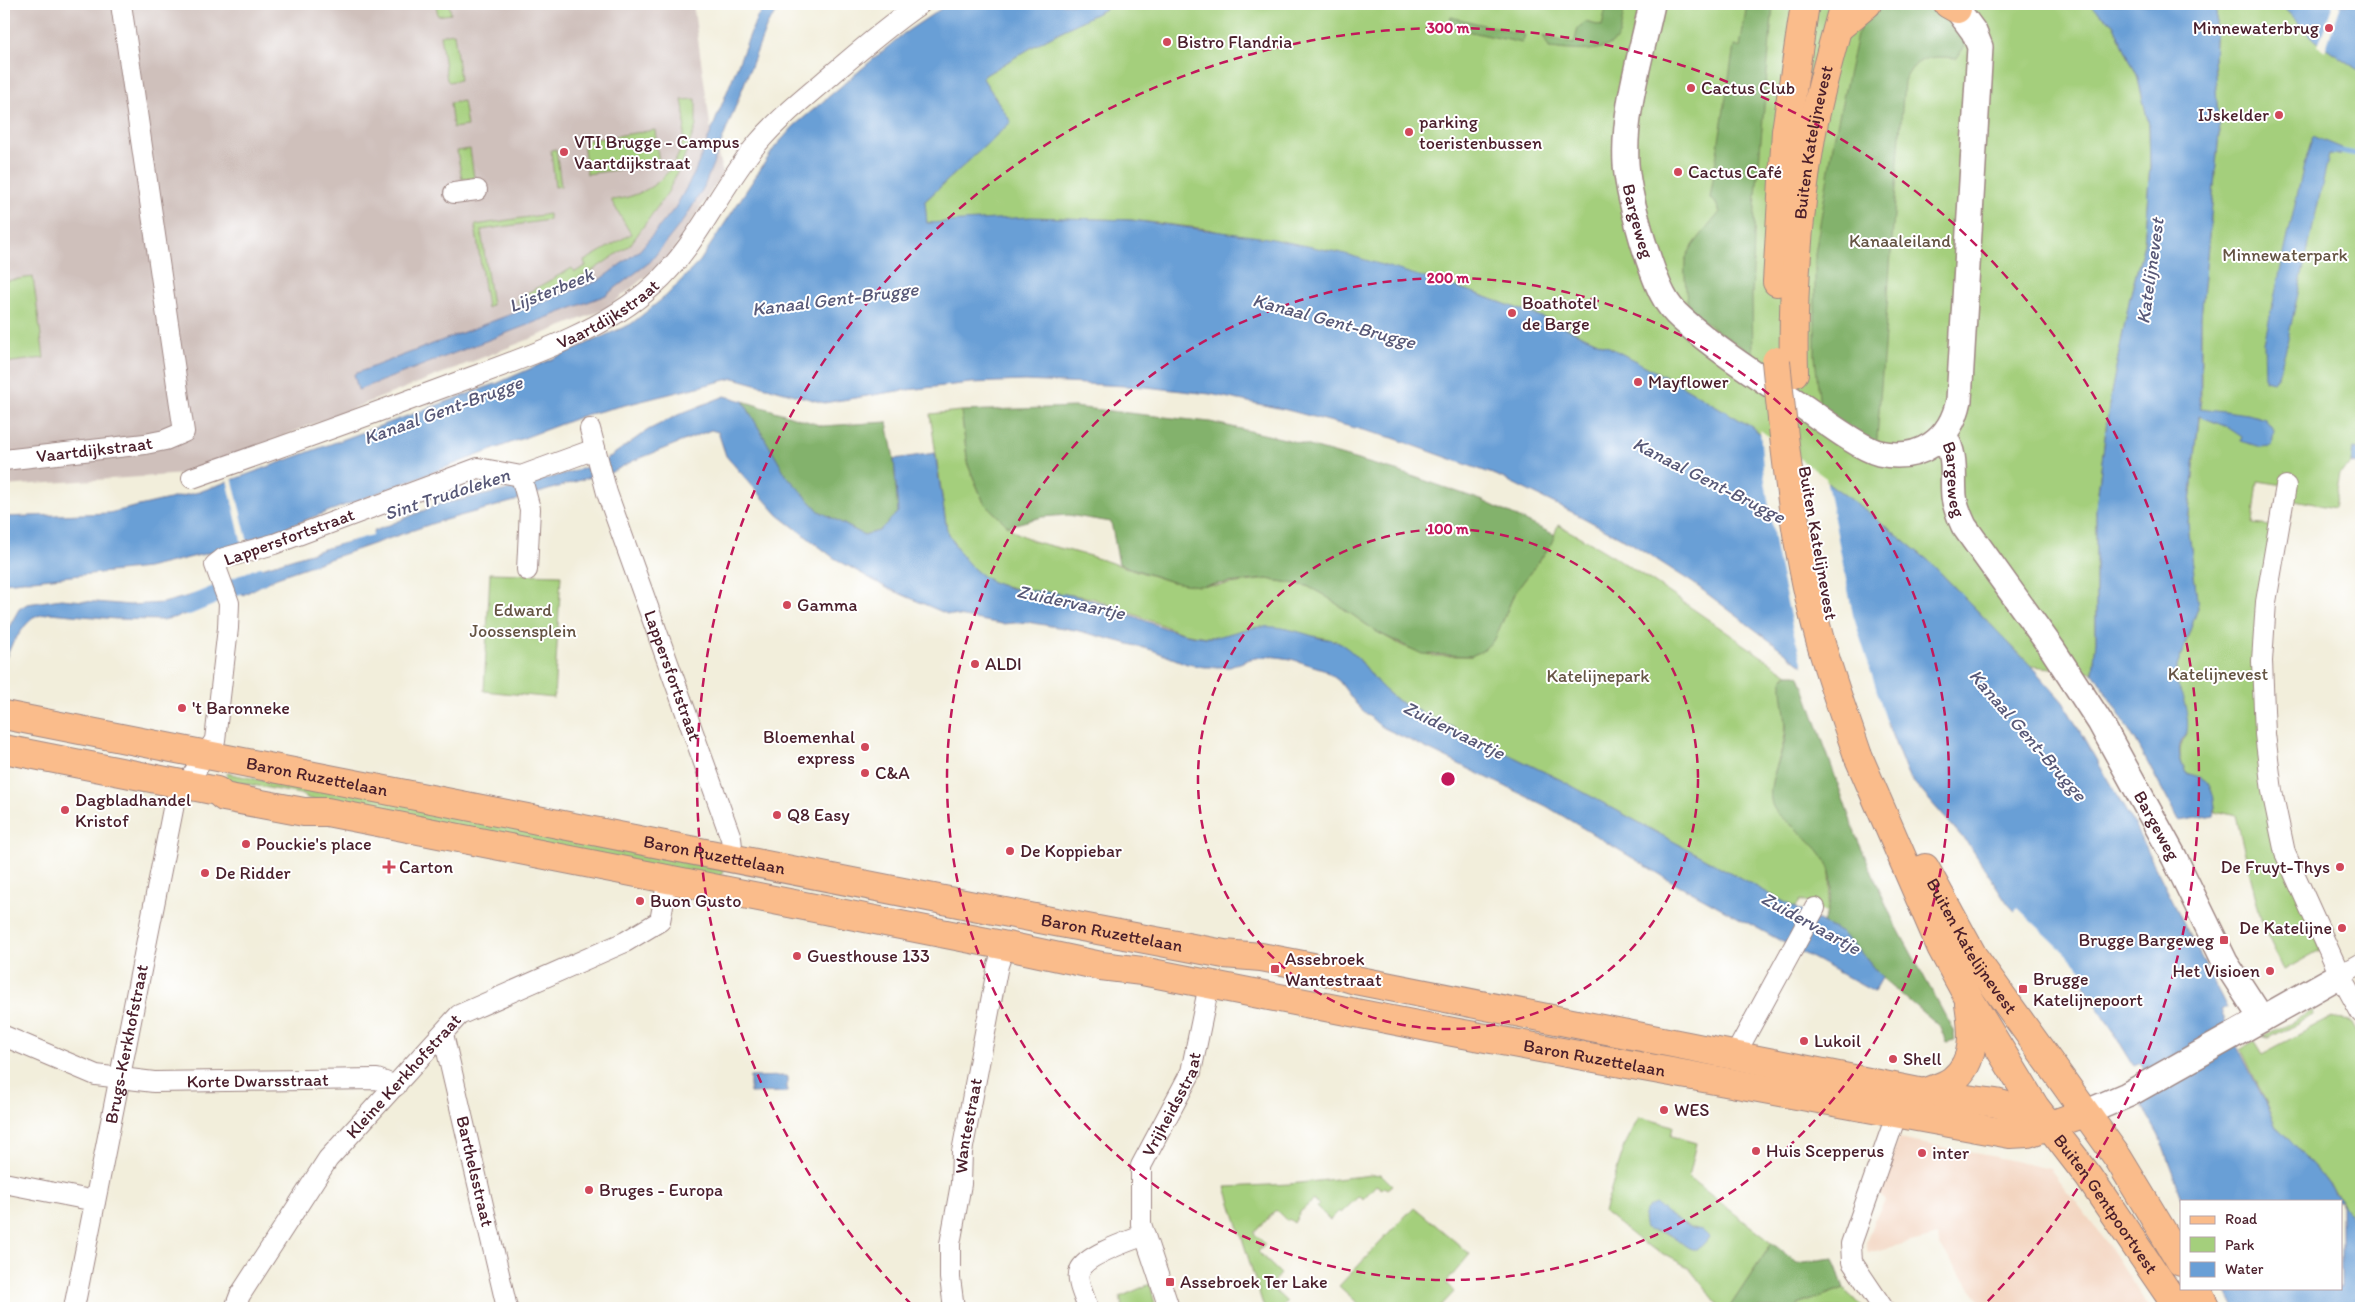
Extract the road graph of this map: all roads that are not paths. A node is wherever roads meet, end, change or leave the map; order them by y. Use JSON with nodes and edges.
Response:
{"nodes":[{"id":1,"x":121,"y":4,"type":"edge"},
{"id":2,"x":920,"y":4,"type":"edge"},
{"id":3,"x":1652,"y":4,"type":"edge"},
{"id":4,"x":1805,"y":4,"type":"edge"},
{"id":5,"x":1867,"y":4,"type":"edge"},
{"id":6,"x":1953,"y":6,"type":"edge"},
{"id":7,"x":1841,"y":16,"type":"edge"},
{"id":8,"x":477,"y":190,"type":"dead end"},
{"id":9,"x":454,"y":193,"type":"dead end"},
{"id":10,"x":1785,"y":367,"type":"junction"},
{"id":11,"x":590,"y":429,"type":"dead end"},
{"id":12,"x":1944,"y":435,"type":"junction"},
{"id":13,"x":4,"y":460,"type":"edge"},
{"id":14,"x":599,"y":462,"type":"junction"},
{"id":15,"x":192,"y":478,"type":"dead end"},
{"id":16,"x":2286,"y":486,"type":"dead end"},
{"id":17,"x":524,"y":487,"type":"junction"},
{"id":18,"x":527,"y":570,"type":"dead end"},
{"id":19,"x":4,"y":715,"type":"edge"},
{"id":20,"x":4,"y":749,"type":"edge"},
{"id":21,"x":1866,"y":753,"type":"junction"},
{"id":22,"x":205,"y":755,"type":"junction"},
{"id":23,"x":186,"y":785,"type":"junction"},
{"id":24,"x":730,"y":858,"type":"junction"},
{"id":25,"x":668,"y":879,"type":"junction"},
{"id":26,"x":1815,"y":908,"type":"dead end"},
{"id":27,"x":1035,"y":918,"type":"junction"},
{"id":28,"x":1009,"y":946,"type":"junction"},
{"id":29,"x":1211,"y":951,"type":"junction"},
{"id":30,"x":2361,"y":964,"type":"edge"},
{"id":31,"x":2340,"y":975,"type":"junction"},
{"id":32,"x":1208,"y":984,"type":"junction"},
{"id":33,"x":1967,"y":995,"type":"junction"},
{"id":34,"x":2259,"y":1013,"type":"junction"},
{"id":35,"x":2361,"y":1013,"type":"edge"},
{"id":36,"x":442,"y":1034,"type":"junction"},
{"id":37,"x":4,"y":1036,"type":"edge"},
{"id":38,"x":1735,"y":1055,"type":"junction"},
{"id":39,"x":119,"y":1078,"type":"junction"},
{"id":40,"x":396,"y":1086,"type":"junction"},
{"id":41,"x":1924,"y":1092,"type":"junction"},
{"id":42,"x":1897,"y":1113,"type":"junction"},
{"id":43,"x":2085,"y":1113,"type":"junction"},
{"id":44,"x":2048,"y":1126,"type":"junction"},
{"id":45,"x":4,"y":1183,"type":"edge"},
{"id":46,"x":95,"y":1201,"type":"junction"},
{"id":47,"x":1145,"y":1235,"type":"junction"},
{"id":48,"x":2180,"y":1260,"type":"edge"},
{"id":49,"x":2197,"y":1290,"type":"edge"},
{"id":50,"x":74,"y":1308,"type":"edge"},
{"id":51,"x":235,"y":1308,"type":"edge"},
{"id":52,"x":507,"y":1308,"type":"edge"},
{"id":53,"x":954,"y":1308,"type":"edge"},
{"id":54,"x":1088,"y":1308,"type":"edge"},
{"id":55,"x":1169,"y":1308,"type":"edge"},
{"id":56,"x":1883,"y":1308,"type":"edge"},
{"id":57,"x":2178,"y":1308,"type":"edge"},
{"id":58,"x":2206,"y":1308,"type":"edge"}],
"edges":[{"from":1,"to":13,"type":"street","name":"Vaartdijkstraat"},
{"from":2,"to":15,"type":"street","name":"Vaartdijkstraat"},
{"from":3,"to":12,"type":"street","name":"Bargeweg"},
{"from":4,"to":10,"type":"main road","name":"Buiten Katelijnevest"},
{"from":5,"to":7,"type":"main road"},
{"from":6,"to":12,"type":"street"},
{"from":7,"to":10,"type":"main road","name":"Buiten Katelijnevest"},
{"from":8,"to":9,"type":"street"},
{"from":10,"to":21,"type":"main road","name":"Buiten Katelijnevest"},
{"from":11,"to":14,"type":"street","name":"Lappersfortstraat"},
{"from":12,"to":34,"type":"street","name":"Bargeweg"},
{"from":14,"to":17,"type":"street"},
{"from":14,"to":24,"type":"street","name":"Lappersfortstraat"},
{"from":16,"to":31,"type":"street"},
{"from":17,"to":18,"type":"street"},
{"from":17,"to":22,"type":"street","name":"Lappersfortstraat"},
{"from":19,"to":22,"type":"main road","name":"Baron Ruzettelaan"},
{"from":20,"to":23,"type":"main road","name":"Baron Ruzettelaan"},
{"from":21,"to":33,"type":"main road","name":"Buiten Katelijnevest"},
{"from":21,"to":43,"type":"main road","name":"Buiten Katelijnevest"},
{"from":22,"to":23,"type":"street"},
{"from":22,"to":24,"type":"main road","name":"Baron Ruzettelaan"},
{"from":23,"to":25,"type":"main road","name":"Baron Ruzettelaan"},
{"from":23,"to":39,"type":"street","name":"Brugs-Kerkhofstraat"},
{"from":24,"to":27,"type":"main road","name":"Baron Ruzettelaan"},
{"from":25,"to":28,"type":"main road","name":"Baron Ruzettelaan"},
{"from":25,"to":36,"type":"street","name":"Kleine Kerkhofstraat"},
{"from":26,"to":38,"type":"street"},
{"from":27,"to":28,"type":"main road"},
{"from":27,"to":29,"type":"main road","name":"Baron Ruzettelaan"},
{"from":28,"to":32,"type":"main road","name":"Baron Ruzettelaan"},
{"from":28,"to":53,"type":"street","name":"Wantestraat"},
{"from":29,"to":32,"type":"main road"},
{"from":29,"to":38,"type":"main road","name":"Baron Ruzettelaan"},
{"from":30,"to":31,"type":"street"},
{"from":31,"to":34,"type":"street","name":"Baron Ruzettelaan"},
{"from":31,"to":35,"type":"street"},
{"from":32,"to":42,"type":"main road","name":"Baron Ruzettelaan"},
{"from":32,"to":47,"type":"street","name":"Vrijheidsstraat"},
{"from":33,"to":41,"type":"main road"},
{"from":33,"to":44,"type":"main road","name":"Buiten Katelijnevest"},
{"from":34,"to":43,"type":"street","name":"Baron Ruzettelaan"},
{"from":36,"to":40,"type":"street","name":"Kleine Kerkhofstraat"},
{"from":36,"to":52,"type":"street","name":"Barthelsstraat"},
{"from":37,"to":39,"type":"street","name":"Korte Dwarsstraat"},
{"from":38,"to":41,"type":"main road","name":"Baron Ruzettelaan"},
{"from":39,"to":40,"type":"street","name":"Korte Dwarsstraat"},
{"from":39,"to":46,"type":"street","name":"Brugs-Kerkhofstraat"},
{"from":40,"to":51,"type":"street","name":"Kleine Kerkhofstraat"},
{"from":41,"to":44,"type":"main road","name":"Baron Ruzettelaan"},
{"from":42,"to":44,"type":"main road","name":"Baron Ruzettelaan"},
{"from":42,"to":56,"type":"street"},
{"from":43,"to":44,"type":"main road","name":"Baron Ruzettelaan"},
{"from":43,"to":48,"type":"main road","name":"Buiten Gentpoortvest"},
{"from":44,"to":57,"type":"main road","name":"Buiten Gentpoortvest"},
{"from":45,"to":46,"type":"street"},
{"from":46,"to":50,"type":"street","name":"Brugs-Kerkhofstraat"},
{"from":47,"to":54,"type":"street"},
{"from":47,"to":55,"type":"street","name":"Vrijheidsstraat"},
{"from":49,"to":58,"type":"main road"}]}
